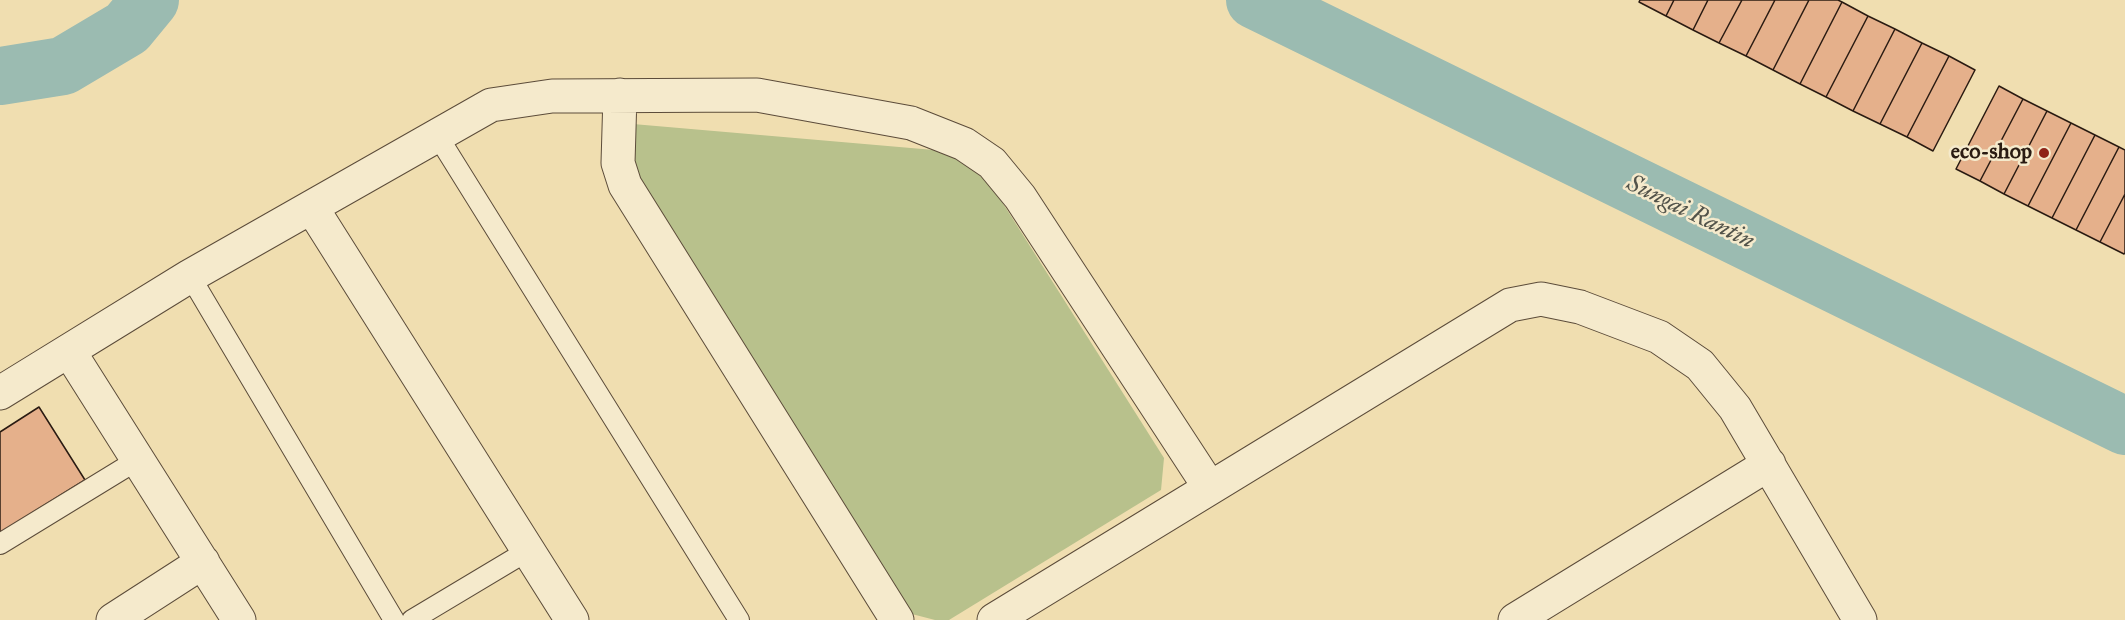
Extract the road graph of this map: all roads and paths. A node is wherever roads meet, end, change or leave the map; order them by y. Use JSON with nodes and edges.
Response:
{"nodes":[{"id":1,"x":620,"y":95,"type":"junction"},
{"id":2,"x":437,"y":135,"type":"junction"},
{"id":3,"x":312,"y":208,"type":"junction"},
{"id":4,"x":190,"y":276,"type":"junction"},
{"id":5,"x":69,"y":351,"type":"junction"},
{"id":6,"x":0,"y":393,"type":"edge"},
{"id":7,"x":138,"y":459,"type":"junction"},
{"id":8,"x":1769,"y":464,"type":"junction"},
{"id":9,"x":1210,"y":488,"type":"junction"},
{"id":10,"x":0,"y":544,"type":"edge"},
{"id":11,"x":529,"y":550,"type":"junction"},
{"id":12,"x":203,"y":562,"type":"junction"},
{"id":13,"x":113,"y":620,"type":"edge"},
{"id":14,"x":239,"y":620,"type":"edge"},
{"id":15,"x":394,"y":620,"type":"edge"},
{"id":16,"x":412,"y":620,"type":"edge"},
{"id":17,"x":572,"y":620,"type":"edge"},
{"id":18,"x":740,"y":620,"type":"edge"},
{"id":19,"x":897,"y":620,"type":"edge"},
{"id":20,"x":994,"y":620,"type":"edge"},
{"id":21,"x":1515,"y":620,"type":"edge"},
{"id":22,"x":1860,"y":620,"type":"edge"}],
"edges":[{"from":1,"to":2,"type":"street"},
{"from":1,"to":9,"type":"street"},
{"from":1,"to":19,"type":"street"},
{"from":2,"to":3,"type":"street"},
{"from":2,"to":18,"type":"lane"},
{"from":3,"to":4,"type":"street"},
{"from":3,"to":11,"type":"street"},
{"from":4,"to":5,"type":"street"},
{"from":4,"to":15,"type":"lane"},
{"from":5,"to":6,"type":"street"},
{"from":5,"to":7,"type":"street"},
{"from":7,"to":10,"type":"lane"},
{"from":7,"to":12,"type":"street"},
{"from":8,"to":9,"type":"street"},
{"from":8,"to":21,"type":"street"},
{"from":8,"to":22,"type":"street"},
{"from":9,"to":20,"type":"street"},
{"from":11,"to":16,"type":"lane"},
{"from":11,"to":17,"type":"street"},
{"from":12,"to":13,"type":"street"},
{"from":12,"to":14,"type":"street"}]}
